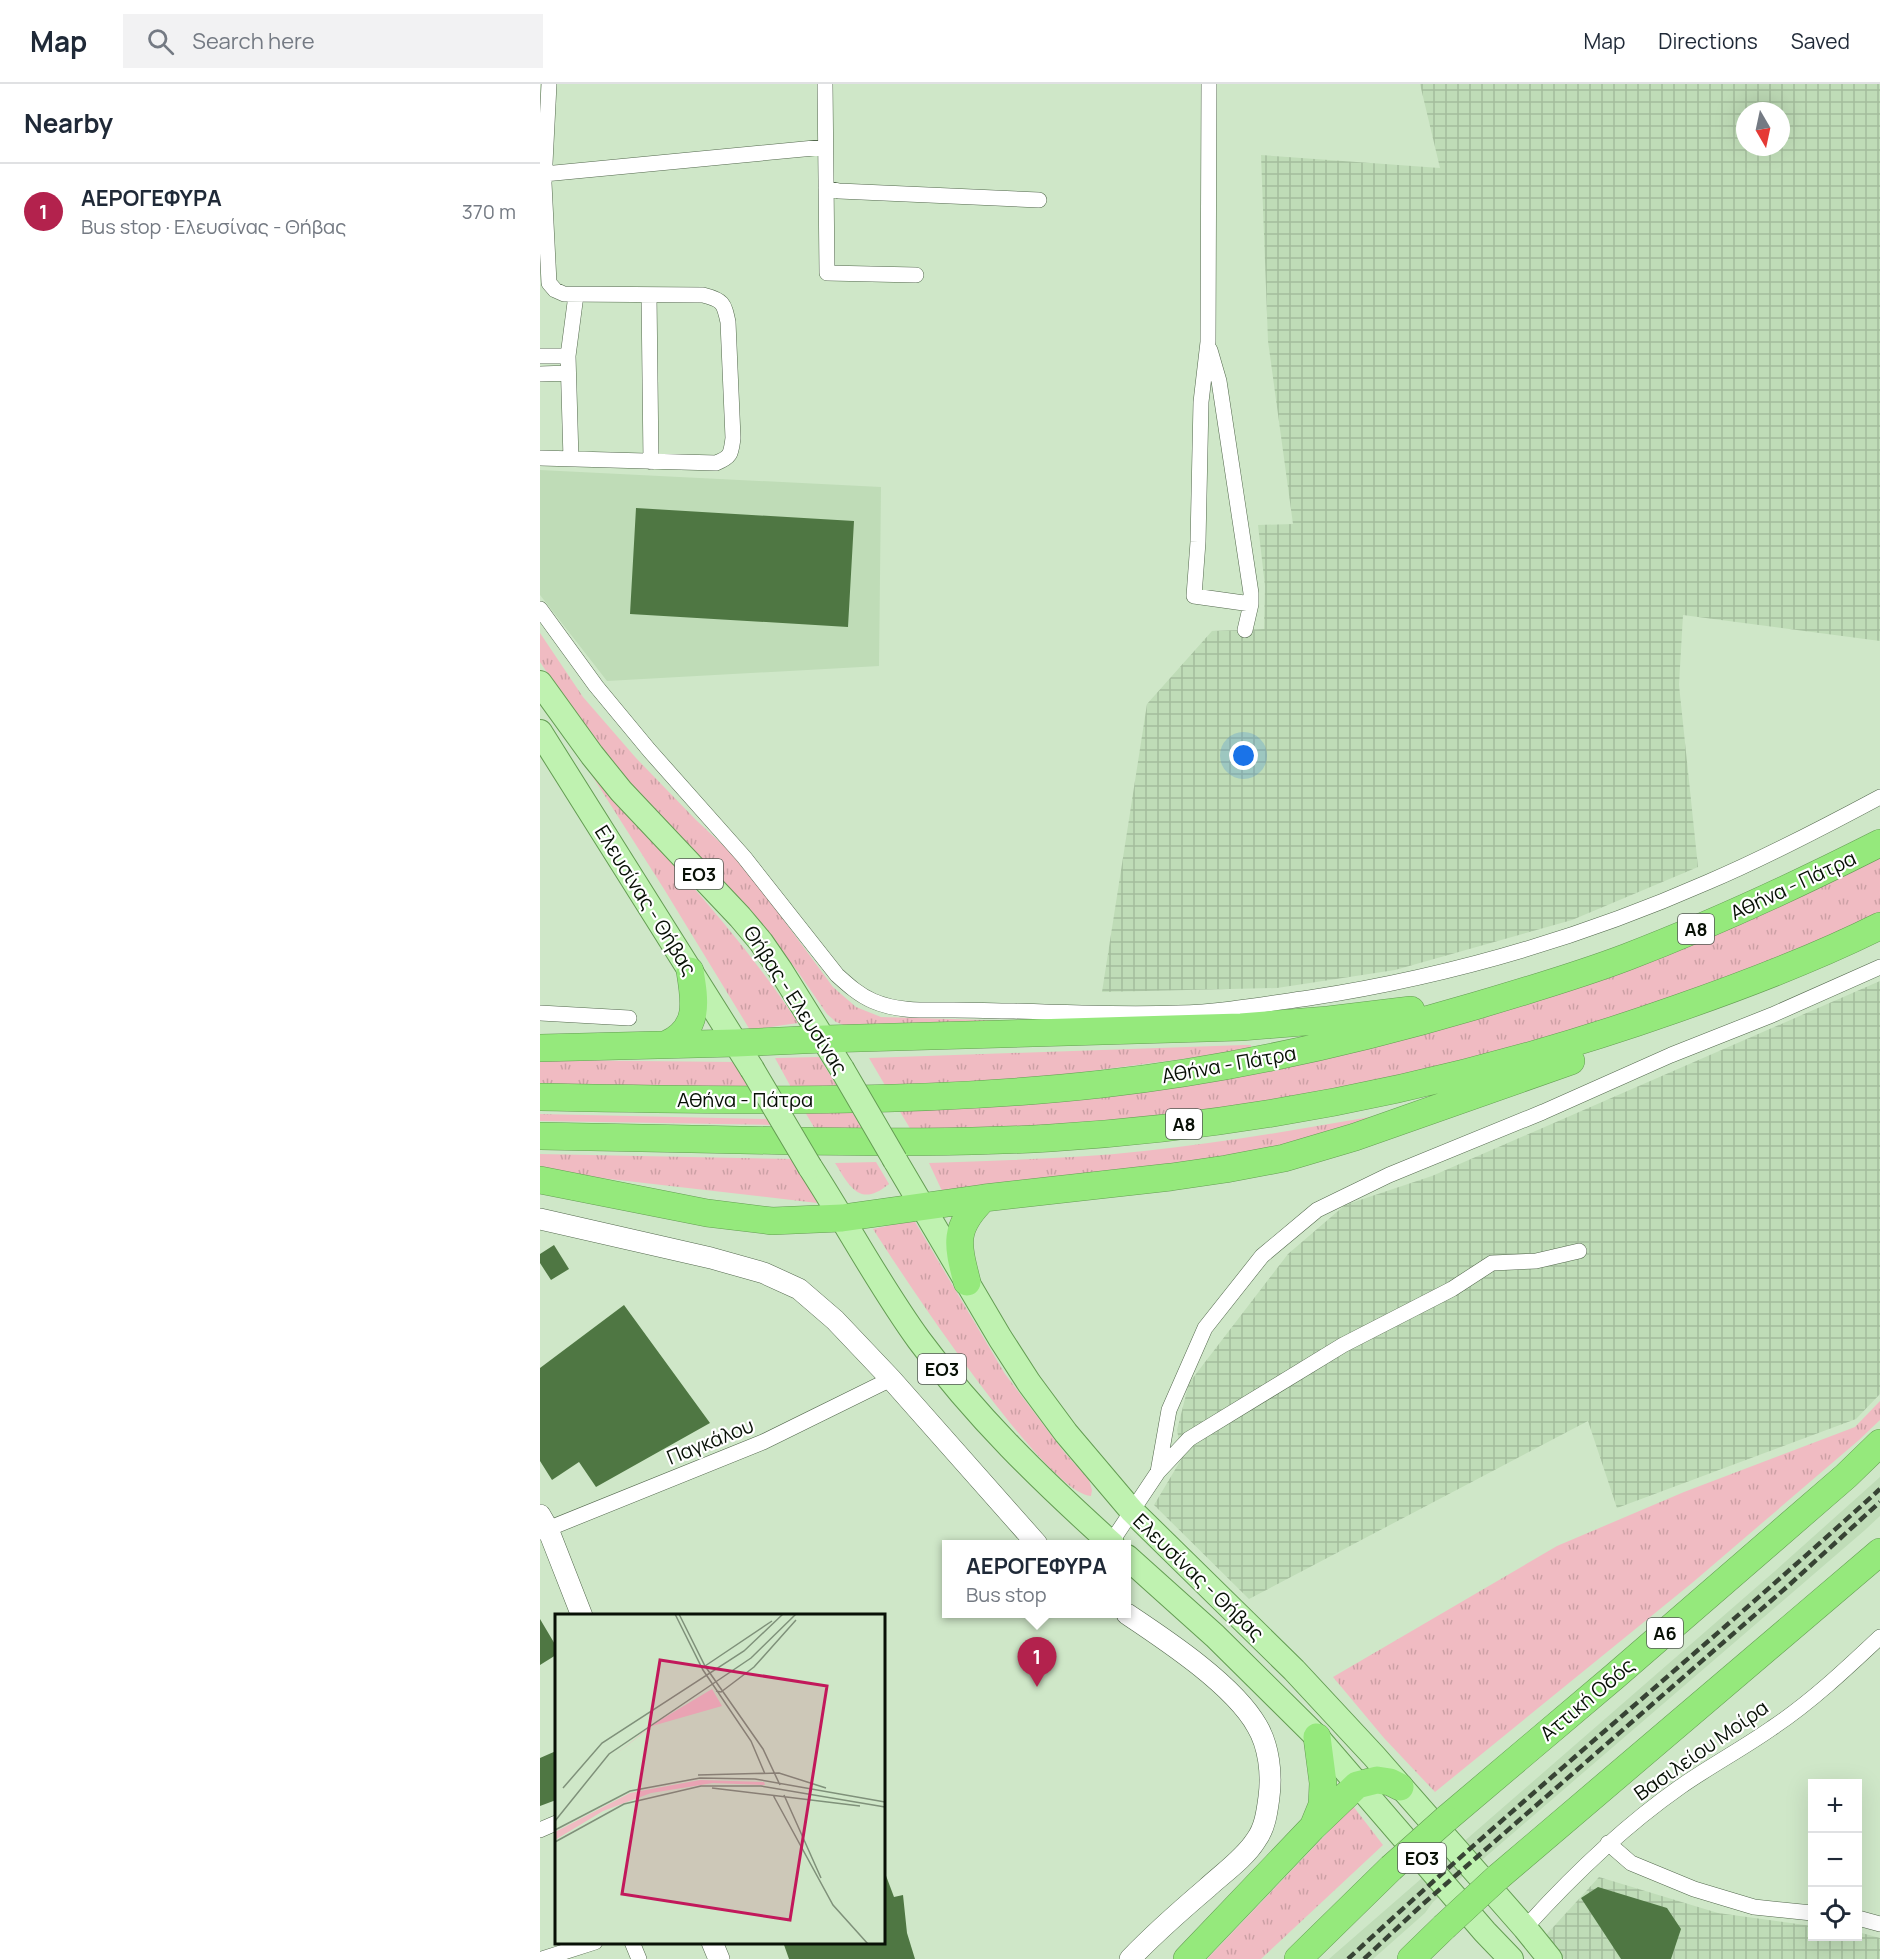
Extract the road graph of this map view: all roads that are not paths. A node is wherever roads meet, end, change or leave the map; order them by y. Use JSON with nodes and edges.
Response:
{"nodes":[{"id":1,"x":549,"y":84,"type":"edge"},
{"id":2,"x":825,"y":84,"type":"edge"},
{"id":3,"x":1209,"y":84,"type":"edge"},
{"id":4,"x":825,"y":147,"type":"junction"},
{"id":5,"x":543,"y":181,"type":"edge"},
{"id":6,"x":826,"y":188,"type":"junction"},
{"id":7,"x":1039,"y":200,"type":"dead end"},
{"id":8,"x":916,"y":275,"type":"dead end"},
{"id":9,"x":576,"y":295,"type":"junction"},
{"id":10,"x":648,"y":295,"type":"junction"},
{"id":11,"x":1208,"y":342,"type":"junction"},
{"id":12,"x":540,"y":356,"type":"edge"},
{"id":13,"x":568,"y":356,"type":"junction"},
{"id":14,"x":568,"y":373,"type":"junction"},
{"id":15,"x":540,"y":374,"type":"edge"},
{"id":16,"x":540,"y":458,"type":"edge"},
{"id":17,"x":571,"y":459,"type":"junction"},
{"id":18,"x":651,"y":462,"type":"junction"},
{"id":19,"x":1251,"y":604,"type":"junction"},
{"id":20,"x":540,"y":609,"type":"edge"},
{"id":21,"x":1245,"y":630,"type":"dead end"},
{"id":22,"x":540,"y":683,"type":"edge"},
{"id":23,"x":540,"y":732,"type":"edge"},
{"id":24,"x":1880,"y":797,"type":"edge"},
{"id":25,"x":1880,"y":843,"type":"edge"},
{"id":26,"x":1880,"y":926,"type":"edge"},
{"id":27,"x":1807,"y":961,"type":"junction"},
{"id":28,"x":1880,"y":967,"type":"edge"},
{"id":29,"x":690,"y":971,"type":"junction"},
{"id":30,"x":1504,"y":997,"type":"junction"},
{"id":31,"x":540,"y":1013,"type":"edge"},
{"id":32,"x":628,"y":1017,"type":"dead end"},
{"id":33,"x":825,"y":1039,"type":"junction"},
{"id":34,"x":667,"y":1044,"type":"junction"},
{"id":35,"x":736,"y":1044,"type":"junction"},
{"id":36,"x":540,"y":1048,"type":"edge"},
{"id":37,"x":540,"y":1097,"type":"edge"},
{"id":38,"x":540,"y":1136,"type":"edge"},
{"id":39,"x":895,"y":1160,"type":"joint"},
{"id":40,"x":540,"y":1180,"type":"edge"},
{"id":41,"x":984,"y":1198,"type":"junction"},
{"id":42,"x":922,"y":1206,"type":"junction"},
{"id":43,"x":842,"y":1218,"type":"junction"},
{"id":44,"x":540,"y":1219,"type":"edge"},
{"id":45,"x":1579,"y":1251,"type":"dead end"},
{"id":46,"x":967,"y":1282,"type":"junction"},
{"id":47,"x":891,"y":1379,"type":"junction"},
{"id":48,"x":1880,"y":1443,"type":"edge"},
{"id":49,"x":1158,"y":1472,"type":"junction"},
{"id":50,"x":1132,"y":1511,"type":"junction"},
{"id":51,"x":543,"y":1526,"type":"edge"},
{"id":52,"x":1033,"y":1540,"type":"edge"},
{"id":53,"x":1107,"y":1540,"type":"edge"},
{"id":54,"x":1118,"y":1540,"type":"edge"},
{"id":55,"x":1880,"y":1552,"type":"edge"},
{"id":56,"x":1131,"y":1561,"type":"edge"},
{"id":57,"x":581,"y":1614,"type":"edge"},
{"id":58,"x":1131,"y":1618,"type":"edge"},
{"id":59,"x":1880,"y":1637,"type":"edge"},
{"id":60,"x":1317,"y":1737,"type":"junction"},
{"id":61,"x":1358,"y":1785,"type":"junction"},
{"id":62,"x":1400,"y":1786,"type":"junction"},
{"id":63,"x":555,"y":1823,"type":"edge"},
{"id":64,"x":1312,"y":1828,"type":"junction"},
{"id":65,"x":540,"y":1830,"type":"edge"},
{"id":66,"x":1608,"y":1843,"type":"junction"},
{"id":67,"x":1808,"y":1913,"type":"edge"},
{"id":68,"x":1862,"y":1919,"type":"edge"},
{"id":69,"x":1880,"y":1924,"type":"edge"},
{"id":70,"x":1525,"y":1928,"type":"junction"},
{"id":71,"x":589,"y":1944,"type":"edge"},
{"id":72,"x":634,"y":1944,"type":"edge"},
{"id":73,"x":713,"y":1944,"type":"edge"},
{"id":74,"x":542,"y":1959,"type":"edge"},
{"id":75,"x":639,"y":1959,"type":"edge"},
{"id":76,"x":719,"y":1959,"type":"edge"},
{"id":77,"x":1130,"y":1959,"type":"edge"},
{"id":78,"x":1187,"y":1959,"type":"edge"},
{"id":79,"x":1298,"y":1959,"type":"edge"},
{"id":80,"x":1411,"y":1959,"type":"edge"},
{"id":81,"x":1510,"y":1959,"type":"edge"},
{"id":82,"x":1520,"y":1959,"type":"edge"},
{"id":83,"x":1550,"y":1959,"type":"edge"}],
"edges":[{"from":1,"to":5,"type":"street"},
{"from":2,"to":4,"type":"street"},
{"from":3,"to":11,"type":"street"},
{"from":4,"to":5,"type":"street"},
{"from":4,"to":6,"type":"street"},
{"from":5,"to":9,"type":"street"},
{"from":6,"to":7,"type":"street"},
{"from":6,"to":8,"type":"street"},
{"from":9,"to":10,"type":"street"},
{"from":9,"to":13,"type":"street"},
{"from":10,"to":18,"type":"street"},
{"from":10,"to":18,"type":"street"},
{"from":11,"to":19,"type":"street"},
{"from":11,"to":19,"type":"street"},
{"from":12,"to":13,"type":"street"},
{"from":13,"to":14,"type":"street"},
{"from":14,"to":15,"type":"street"},
{"from":14,"to":17,"type":"street"},
{"from":16,"to":17,"type":"street"},
{"from":17,"to":18,"type":"street"},
{"from":19,"to":21,"type":"street"},
{"from":20,"to":24,"type":"street"},
{"from":22,"to":33,"type":"main road","name":"Θήβας - Ελευσίνας","number":"ΕΟ3"},
{"from":23,"to":29,"type":"main road","name":"Ελευσίνας - Θήβας","number":"ΕΟ3"},
{"from":25,"to":30,"type":"highway","name":"Αθήνα - Πάτρα","number":"Α8"},
{"from":26,"to":27,"type":"highway","name":"Αθήνα - Πάτρα","number":"Α8"},
{"from":27,"to":38,"type":"highway","name":"Αθήνα - Πάτρα","number":"Α8"},
{"from":27,"to":41,"type":"highway"},
{"from":28,"to":49,"type":"street"},
{"from":29,"to":34,"type":"highway"},
{"from":29,"to":35,"type":"main road","name":"Ελευσίνας - Θήβας","number":"ΕΟ3"},
{"from":30,"to":33,"type":"highway"},
{"from":30,"to":37,"type":"highway","name":"Αθήνα - Πάτρα","number":"Α8"},
{"from":31,"to":32,"type":"street"},
{"from":33,"to":35,"type":"highway"},
{"from":33,"to":39,"type":"main road","name":"Θήβας - Ελευσίνας","number":"ΕΟ3","bridge":true},
{"from":34,"to":35,"type":"highway"},
{"from":34,"to":36,"type":"highway"},
{"from":35,"to":43,"type":"main road","name":"Ελευσίνας - Θήβας","number":"ΕΟ3","bridge":true},
{"from":39,"to":42,"type":"main road","name":"Ελευσίνας - Θήβας","number":"ΕΟ3"},
{"from":40,"to":43,"type":"highway"},
{"from":41,"to":42,"type":"highway"},
{"from":41,"to":46,"type":"highway"},
{"from":42,"to":43,"type":"highway"},
{"from":42,"to":46,"type":"main road","name":"Ελευσίνας - Θήβας","number":"ΕΟ3"},
{"from":43,"to":53,"type":"main road","name":"Ελευσίνας - Θήβας","number":"ΕΟ3"},
{"from":44,"to":47,"type":"street"},
{"from":45,"to":49,"type":"street"},
{"from":46,"to":50,"type":"main road","name":"Ελευσίνας - Θήβας","number":"ΕΟ3"},
{"from":47,"to":51,"type":"street","name":"Παγκάλου"},
{"from":47,"to":52,"type":"street"},
{"from":48,"to":79,"type":"highway","name":"Αττική Οδός","number":"Α6","bridge":true},
{"from":49,"to":50,"type":"street"},
{"from":50,"to":54,"type":"street"},
{"from":50,"to":62,"type":"main road","name":"Ελευσίνας - Θήβας","number":"ΕΟ3"},
{"from":51,"to":57,"type":"street"},
{"from":55,"to":80,"type":"highway","bridge":true},
{"from":56,"to":60,"type":"main road","name":"Ελευσίνας - Θήβας","number":"ΕΟ3"},
{"from":58,"to":77,"type":"street"},
{"from":59,"to":66,"type":"street","name":"Βασιλείου Μοίρα"},
{"from":60,"to":61,"type":"main road","name":"Ελευσίνας - Θήβας","number":"ΕΟ3"},
{"from":60,"to":64,"type":"highway"},
{"from":61,"to":62,"type":"highway"},
{"from":61,"to":64,"type":"highway"},
{"from":61,"to":81,"type":"main road","name":"Ελευσίνας - Θήβας","number":"ΕΟ3"},
{"from":62,"to":70,"type":"main road","name":"Ελευσίνας - Θήβας","number":"ΕΟ3"},
{"from":63,"to":65,"type":"street"},
{"from":64,"to":78,"type":"highway"},
{"from":66,"to":67,"type":"street"},
{"from":66,"to":70,"type":"street","name":"Βασιλείου Μοίρα"},
{"from":68,"to":69,"type":"street"},
{"from":70,"to":82,"type":"main road"},
{"from":70,"to":83,"type":"main road","name":"Ελευσίνας - Θήβας","number":"ΕΟ3"},
{"from":71,"to":74,"type":"street"},
{"from":72,"to":75,"type":"street"},
{"from":73,"to":76,"type":"street"}]}
